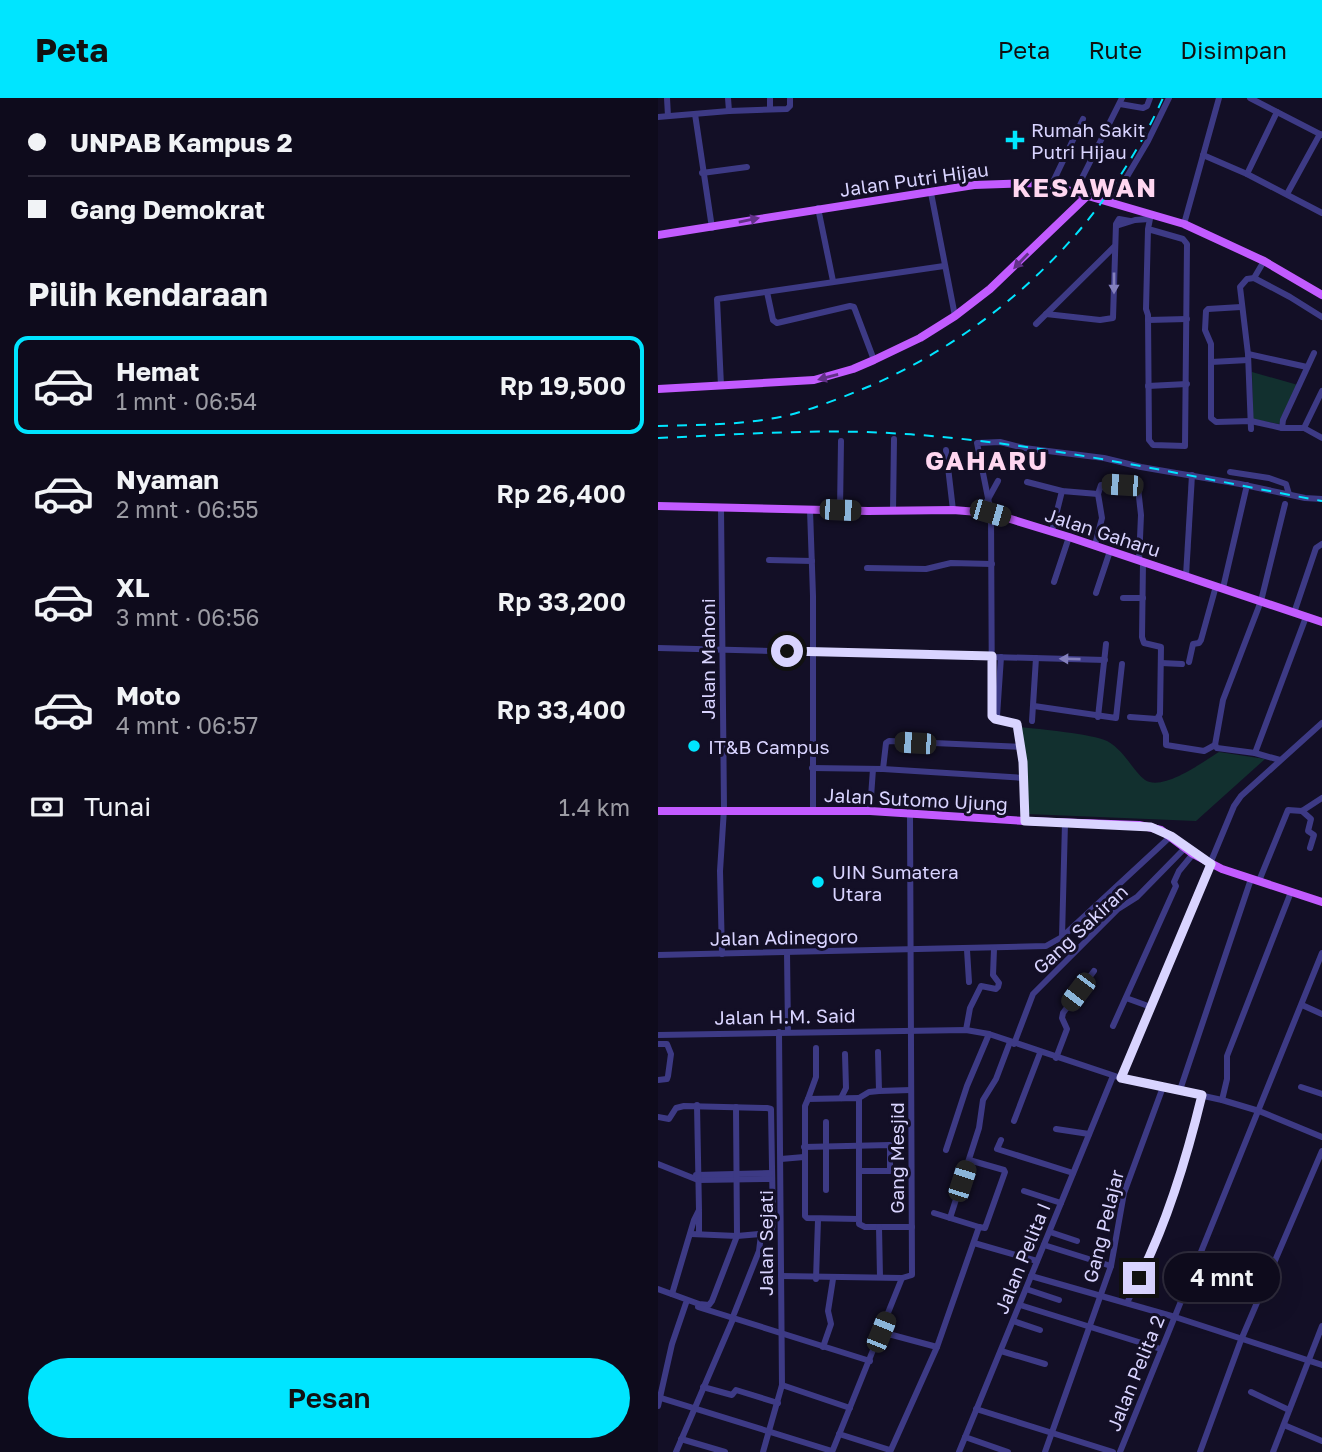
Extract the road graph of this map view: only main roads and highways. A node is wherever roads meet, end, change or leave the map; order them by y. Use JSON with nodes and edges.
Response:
{"nodes":[{"id":1,"x":1064,"y":189,"type":"junction"},
{"id":2,"x":1087,"y":196,"type":"junction"},
{"id":3,"x":1069,"y":213,"type":"junction"},
{"id":4,"x":658,"y":236,"type":"edge"},
{"id":5,"x":1322,"y":295,"type":"edge"},
{"id":6,"x":658,"y":389,"type":"edge"},
{"id":7,"x":658,"y":506,"type":"edge"},
{"id":8,"x":1322,"y":622,"type":"edge"},
{"id":9,"x":658,"y":811,"type":"edge"},
{"id":10,"x":1322,"y":902,"type":"edge"}],
"edges":[{"from":1,"to":2,"type":"main road","name":"Jalan Putri Hijau"},
{"from":1,"to":3,"type":"main road"},
{"from":4,"to":1,"type":"main road","name":"Jalan Putri Hijau","one_way":true},
{"from":2,"to":3,"type":"main road"},
{"from":2,"to":5,"type":"main road","name":"Jalan Putri Hijau"},
{"from":3,"to":6,"type":"main road","one_way":true},
{"from":7,"to":8,"type":"main road","name":"Jalan Gaharu"},
{"from":9,"to":10,"type":"main road","name":"Jalan Sutomo Ujung"}]}
